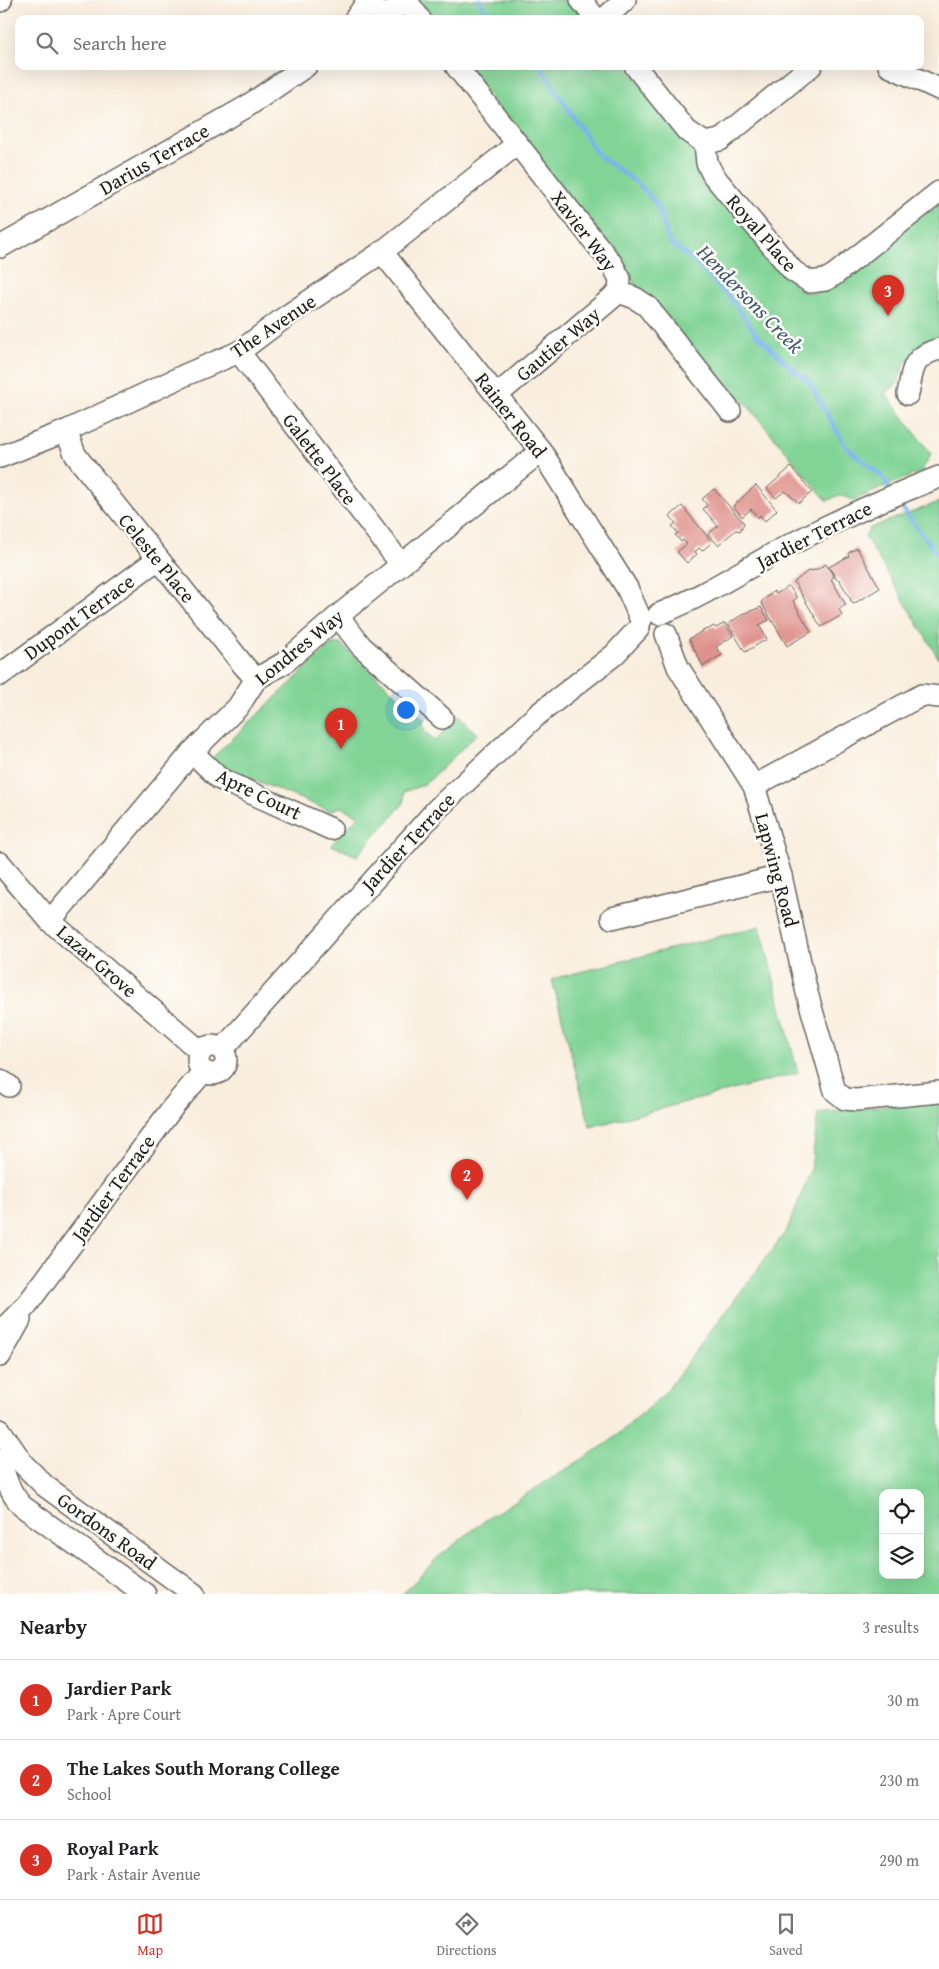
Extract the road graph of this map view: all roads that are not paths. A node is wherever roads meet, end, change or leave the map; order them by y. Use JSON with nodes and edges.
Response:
{"nodes":[{"id":1,"x":581,"y":0,"type":"edge"},
{"id":2,"x":625,"y":0,"type":"edge"},
{"id":3,"x":386,"y":8,"type":"edge"},
{"id":4,"x":366,"y":15,"type":"edge"},
{"id":5,"x":408,"y":15,"type":"edge"},
{"id":6,"x":593,"y":15,"type":"edge"},
{"id":7,"x":608,"y":15,"type":"edge"},
{"id":8,"x":300,"y":70,"type":"edge"},
{"id":9,"x":459,"y":70,"type":"edge"},
{"id":10,"x":638,"y":70,"type":"edge"},
{"id":11,"x":806,"y":70,"type":"edge"},
{"id":12,"x":899,"y":70,"type":"edge"},
{"id":13,"x":939,"y":89,"type":"edge"},
{"id":14,"x":705,"y":143,"type":"junction"},
{"id":15,"x":517,"y":144,"type":"junction"},
{"id":16,"x":939,"y":192,"type":"edge"},
{"id":17,"x":0,"y":247,"type":"edge"},
{"id":18,"x":382,"y":252,"type":"junction"},
{"id":19,"x":619,"y":292,"type":"junction"},
{"id":20,"x":939,"y":349,"type":"edge"},
{"id":21,"x":239,"y":352,"type":"junction"},
{"id":22,"x":908,"y":394,"type":"dead end"},
{"id":23,"x":496,"y":395,"type":"junction"},
{"id":24,"x":730,"y":411,"type":"dead end"},
{"id":25,"x":66,"y":431,"type":"junction"},
{"id":26,"x":541,"y":452,"type":"junction"},
{"id":27,"x":0,"y":457,"type":"edge"},
{"id":28,"x":939,"y":477,"type":"edge"},
{"id":29,"x":158,"y":559,"type":"junction"},
{"id":30,"x":401,"y":564,"type":"junction"},
{"id":31,"x":338,"y":616,"type":"junction"},
{"id":32,"x":653,"y":628,"type":"junction"},
{"id":33,"x":0,"y":675,"type":"edge"},
{"id":34,"x":256,"y":679,"type":"junction"},
{"id":35,"x":939,"y":697,"type":"edge"},
{"id":36,"x":442,"y":718,"type":"dead end"},
{"id":37,"x":192,"y":752,"type":"junction"},
{"id":38,"x":754,"y":786,"type":"junction"},
{"id":39,"x":332,"y":828,"type":"dead end"},
{"id":40,"x":0,"y":863,"type":"edge"},
{"id":41,"x":782,"y":876,"type":"junction"},
{"id":42,"x":612,"y":918,"type":"dead end"},
{"id":43,"x":50,"y":921,"type":"junction"},
{"id":44,"x":202,"y":1062,"type":"junction"},
{"id":45,"x":939,"y":1092,"type":"edge"},
{"id":46,"x":26,"y":1306,"type":"junction"},
{"id":47,"x":0,"y":1332,"type":"edge"},
{"id":48,"x":0,"y":1356,"type":"edge"},
{"id":49,"x":0,"y":1430,"type":"edge"},
{"id":50,"x":0,"y":1455,"type":"edge"},
{"id":51,"x":0,"y":1460,"type":"edge"},
{"id":52,"x":45,"y":1486,"type":"junction"},
{"id":53,"x":145,"y":1594,"type":"edge"},
{"id":54,"x":194,"y":1594,"type":"edge"}],
"edges":[{"from":1,"to":6,"type":"street"},
{"from":2,"to":7,"type":"street"},
{"from":3,"to":4,"type":"street"},
{"from":3,"to":5,"type":"street"},
{"from":8,"to":17,"type":"street","name":"Darius Terrace"},
{"from":9,"to":15,"type":"street","name":"Xavier Way"},
{"from":10,"to":14,"type":"street"},
{"from":11,"to":14,"type":"street"},
{"from":12,"to":13,"type":"street"},
{"from":14,"to":16,"type":"street","name":"Royal Place"},
{"from":15,"to":18,"type":"street","name":"The Avenue"},
{"from":15,"to":19,"type":"street","name":"Xavier Way"},
{"from":18,"to":21,"type":"street","name":"The Avenue"},
{"from":18,"to":23,"type":"street","name":"Rainer Road"},
{"from":19,"to":23,"type":"street","name":"Gautier Way"},
{"from":19,"to":24,"type":"street","name":"Xavier Way"},
{"from":20,"to":22,"type":"street"},
{"from":21,"to":25,"type":"street","name":"The Avenue"},
{"from":21,"to":30,"type":"street","name":"Galette Place"},
{"from":23,"to":26,"type":"street","name":"Rainer Road"},
{"from":25,"to":27,"type":"street","name":"The Avenue"},
{"from":25,"to":29,"type":"street","name":"Celeste Place"},
{"from":26,"to":30,"type":"street","name":"Londres Way"},
{"from":26,"to":32,"type":"street","name":"Rainer Road"},
{"from":28,"to":32,"type":"street","name":"Jardier Terrace"},
{"from":29,"to":33,"type":"street","name":"Dupont Terrace"},
{"from":29,"to":34,"type":"street","name":"Celeste Place"},
{"from":30,"to":31,"type":"street","name":"Londres Way"},
{"from":31,"to":34,"type":"street","name":"Londres Way"},
{"from":31,"to":36,"type":"street"},
{"from":32,"to":38,"type":"street","name":"Lapwing Road"},
{"from":32,"to":44,"type":"street","name":"Jardier Terrace"},
{"from":34,"to":37,"type":"street","name":"Londres Way"},
{"from":35,"to":38,"type":"street"},
{"from":37,"to":39,"type":"street","name":"Apre Court"},
{"from":37,"to":43,"type":"street","name":"Londres Way"},
{"from":38,"to":41,"type":"street","name":"Lapwing Road"},
{"from":40,"to":43,"type":"street","name":"Lazar Grove"},
{"from":41,"to":42,"type":"street"},
{"from":41,"to":45,"type":"street","name":"Lapwing Road"},
{"from":43,"to":44,"type":"street","name":"Lazar Grove"},
{"from":44,"to":46,"type":"street","name":"Jardier Terrace"},
{"from":46,"to":47,"type":"street","name":"Jardier Terrace"},
{"from":46,"to":48,"type":"street","name":"Jardier Terrace"},
{"from":49,"to":52,"type":"street","name":"Gordons Road"},
{"from":50,"to":52,"type":"street","name":"Gordons Road"},
{"from":51,"to":53,"type":"street","name":"Gordons Road"},
{"from":52,"to":54,"type":"street","name":"Gordons Road"}]}
